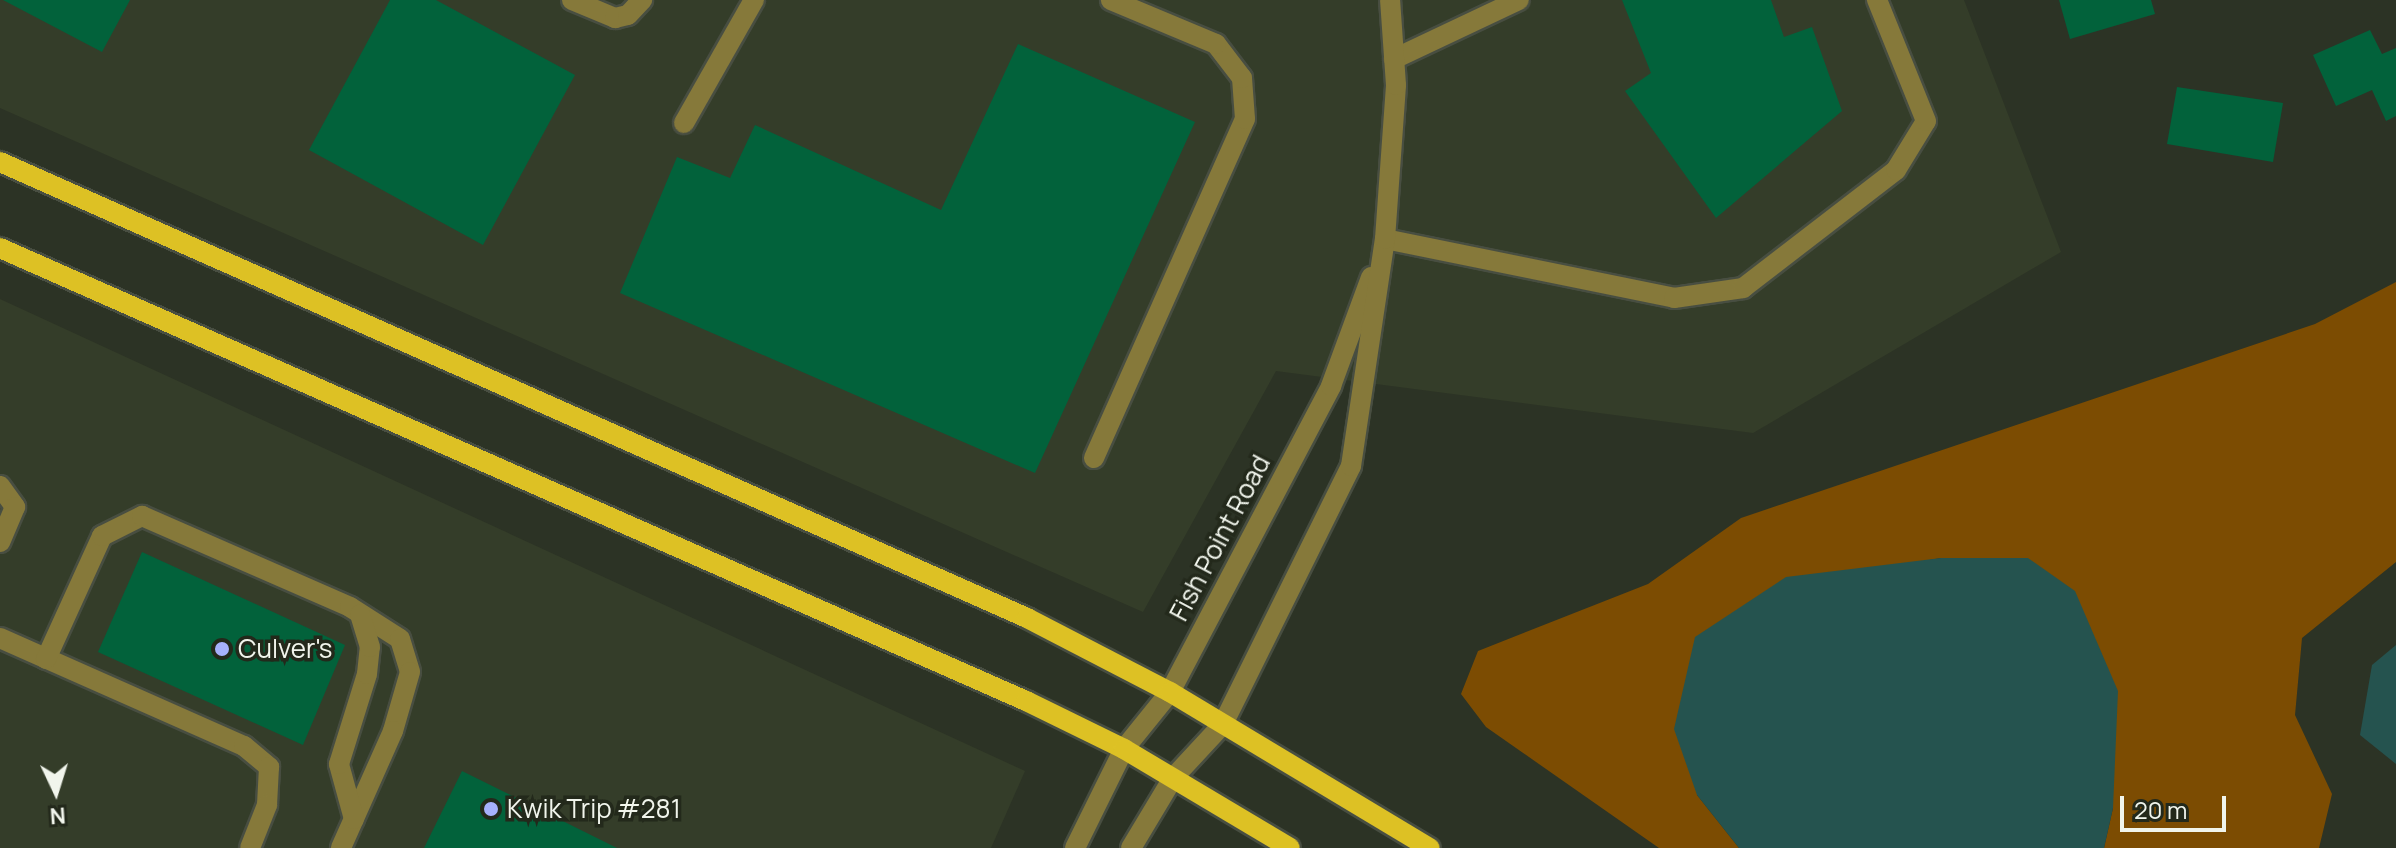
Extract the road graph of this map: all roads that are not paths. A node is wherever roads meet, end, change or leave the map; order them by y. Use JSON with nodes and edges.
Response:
{"nodes":[{"id":1,"x":572,"y":0,"type":"edge"},
{"id":2,"x":642,"y":0,"type":"edge"},
{"id":3,"x":754,"y":0,"type":"edge"},
{"id":4,"x":1111,"y":0,"type":"edge"},
{"id":5,"x":1390,"y":0,"type":"edge"},
{"id":6,"x":1519,"y":0,"type":"edge"},
{"id":7,"x":1877,"y":0,"type":"edge"},
{"id":8,"x":1394,"y":59,"type":"junction"},
{"id":9,"x":684,"y":123,"type":"dead end"},
{"id":10,"x":0,"y":162,"type":"edge"},
{"id":11,"x":1385,"y":239,"type":"junction"},
{"id":12,"x":0,"y":248,"type":"edge"},
{"id":13,"x":1094,"y":458,"type":"dead end"},
{"id":14,"x":0,"y":486,"type":"edge"},
{"id":15,"x":0,"y":542,"type":"edge"},
{"id":16,"x":360,"y":614,"type":"junction"},
{"id":17,"x":0,"y":638,"type":"edge"},
{"id":18,"x":46,"y":659,"type":"junction"},
{"id":19,"x":1170,"y":692,"type":"junction"},
{"id":20,"x":1223,"y":724,"type":"junction"},
{"id":21,"x":1124,"y":749,"type":"junction"},
{"id":22,"x":1173,"y":778,"type":"junction"},
{"id":23,"x":354,"y":819,"type":"junction"},
{"id":24,"x":250,"y":848,"type":"edge"},
{"id":25,"x":341,"y":848,"type":"edge"},
{"id":26,"x":1075,"y":848,"type":"edge"},
{"id":27,"x":1131,"y":848,"type":"edge"},
{"id":28,"x":1290,"y":848,"type":"edge"},
{"id":29,"x":1430,"y":848,"type":"edge"}],
"edges":[{"from":1,"to":2,"type":"street"},
{"from":3,"to":9,"type":"street"},
{"from":4,"to":13,"type":"street"},
{"from":5,"to":8,"type":"street","name":"Fish Point Road"},
{"from":6,"to":8,"type":"street"},
{"from":7,"to":11,"type":"street"},
{"from":8,"to":11,"type":"street","name":"Fish Point Road"},
{"from":10,"to":19,"type":"main road"},
{"from":11,"to":19,"type":"street","name":"Fish Point Road"},
{"from":11,"to":20,"type":"street","name":"Fish Point Road"},
{"from":12,"to":21,"type":"main road"},
{"from":14,"to":15,"type":"street"},
{"from":16,"to":18,"type":"street"},
{"from":16,"to":23,"type":"street"},
{"from":16,"to":23,"type":"street"},
{"from":17,"to":18,"type":"street"},
{"from":18,"to":24,"type":"street"},
{"from":19,"to":20,"type":"main road"},
{"from":19,"to":21,"type":"street","name":"Fish Point Road"},
{"from":20,"to":22,"type":"street","name":"Fish Point Road"},
{"from":20,"to":29,"type":"main road"},
{"from":21,"to":22,"type":"main road"},
{"from":21,"to":26,"type":"street","name":"Fish Point Road"},
{"from":22,"to":27,"type":"street","name":"Fish Point Road"},
{"from":22,"to":28,"type":"main road"},
{"from":23,"to":25,"type":"street"}]}
